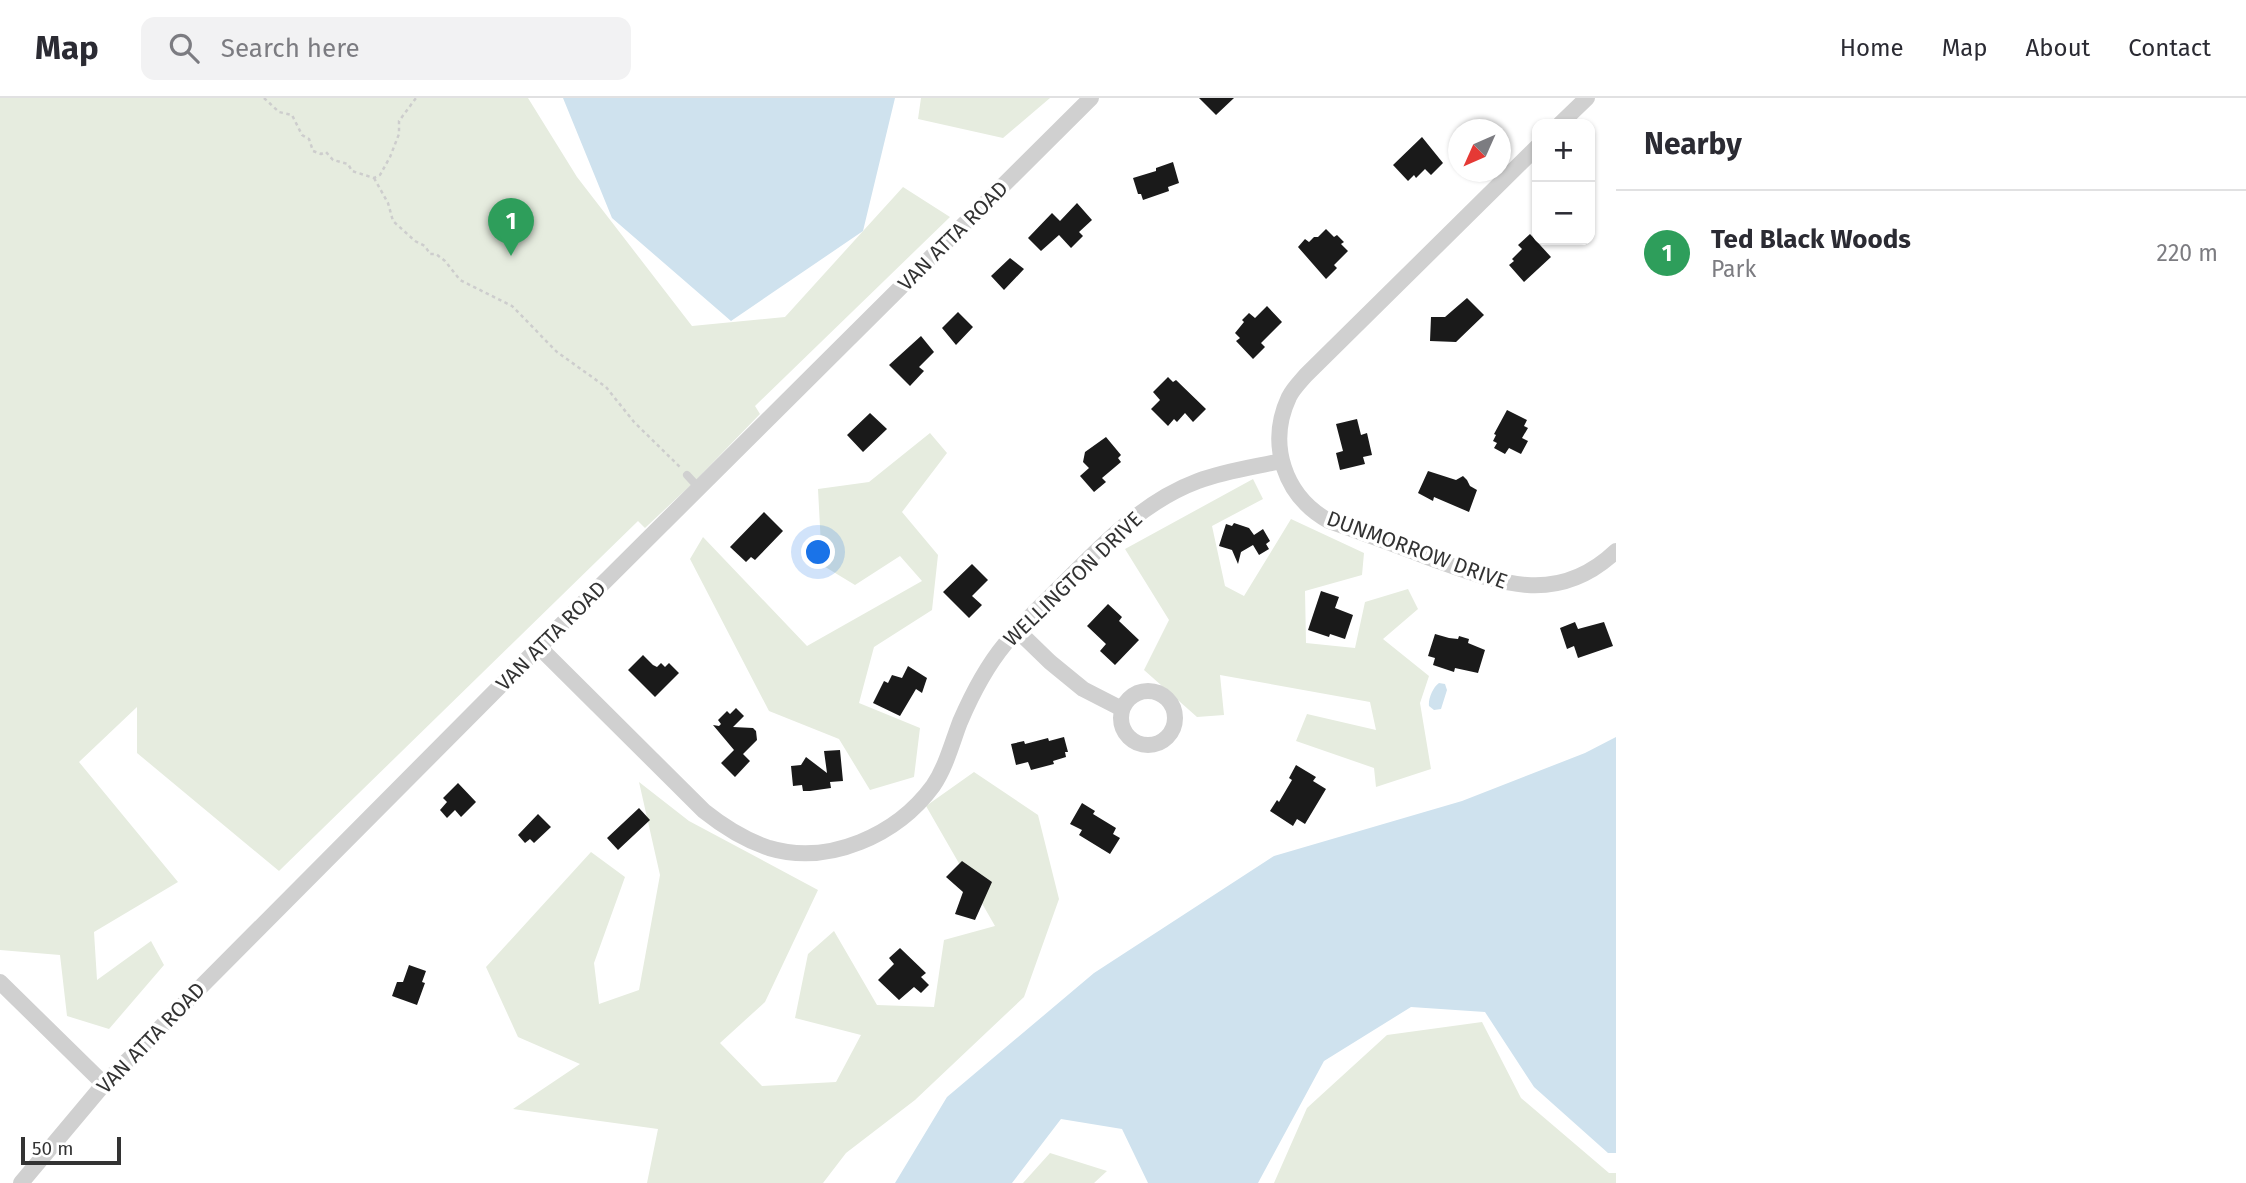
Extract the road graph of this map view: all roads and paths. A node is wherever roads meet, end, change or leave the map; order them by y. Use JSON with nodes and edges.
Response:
{"nodes":[{"id":1,"x":264,"y":98,"type":"edge"},
{"id":2,"x":416,"y":98,"type":"edge"},
{"id":3,"x":1091,"y":98,"type":"edge"},
{"id":4,"x":1587,"y":98,"type":"edge"},
{"id":5,"x":1565,"y":119,"type":"edge"},
{"id":6,"x":1532,"y":152,"type":"edge"},
{"id":7,"x":373,"y":178,"type":"junction"},
{"id":8,"x":1281,"y":461,"type":"junction"},
{"id":9,"x":687,"y":475,"type":"joint"},
{"id":10,"x":699,"y":488,"type":"junction"},
{"id":11,"x":1616,"y":551,"type":"edge"},
{"id":12,"x":1017,"y":630,"type":"junction"},
{"id":13,"x":539,"y":646,"type":"junction"},
{"id":14,"x":1122,"y":709,"type":"dead end"},
{"id":15,"x":0,"y":982,"type":"edge"},
{"id":16,"x":104,"y":1084,"type":"junction"},
{"id":17,"x":21,"y":1183,"type":"edge"}],
"edges":[{"from":1,"to":7,"type":"path"},
{"from":2,"to":7,"type":"path"},
{"from":3,"to":10,"type":"street","name":"VAN ATTA ROAD"},
{"from":4,"to":5,"type":"street"},
{"from":6,"to":8,"type":"street"},
{"from":7,"to":9,"type":"path"},
{"from":8,"to":11,"type":"street","name":"DUNMORROW DRIVE"},
{"from":8,"to":12,"type":"street","name":"WELLINGTON DRIVE"},
{"from":9,"to":10,"type":"lane"},
{"from":10,"to":13,"type":"street","name":"VAN ATTA ROAD"},
{"from":12,"to":13,"type":"street","name":"WELLINGTON DRIVE"},
{"from":12,"to":14,"type":"street"},
{"from":13,"to":16,"type":"street","name":"VAN ATTA ROAD"},
{"from":15,"to":16,"type":"street"},
{"from":16,"to":17,"type":"street","name":"VAN ATTA ROAD"}]}
